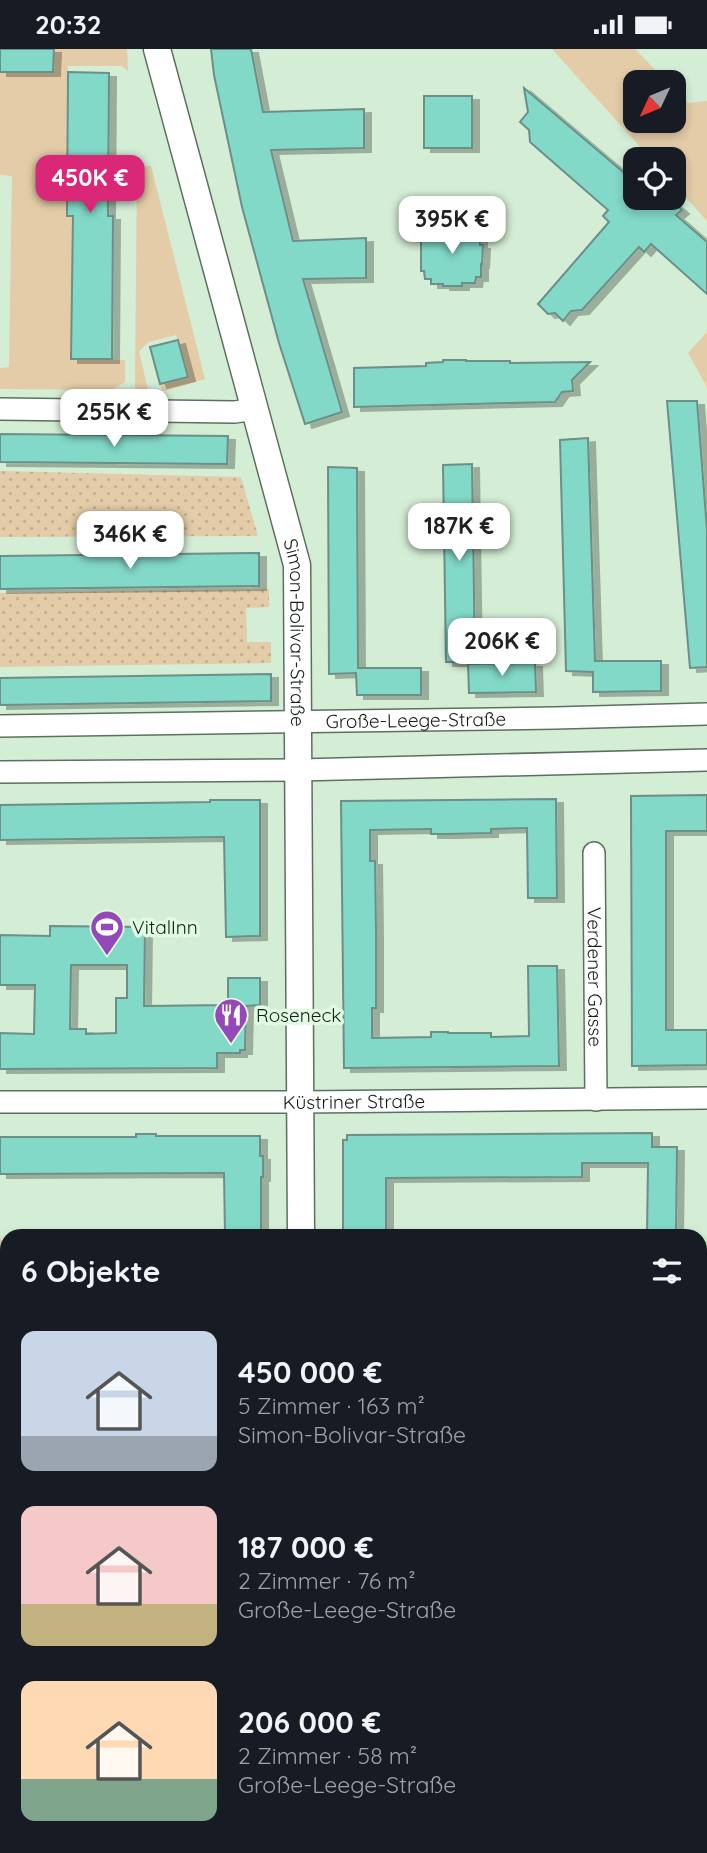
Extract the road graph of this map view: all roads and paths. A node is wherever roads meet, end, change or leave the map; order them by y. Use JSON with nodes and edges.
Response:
{"nodes":[{"id":1,"x":157,"y":49,"type":"edge"},
{"id":2,"x":0,"y":409,"type":"edge"},
{"id":3,"x":256,"y":409,"type":"junction"},
{"id":4,"x":707,"y":714,"type":"edge"},
{"id":5,"x":299,"y":722,"type":"junction"},
{"id":6,"x":0,"y":726,"type":"edge"},
{"id":7,"x":707,"y":760,"type":"edge"},
{"id":8,"x":299,"y":770,"type":"junction"},
{"id":9,"x":0,"y":772,"type":"edge"},
{"id":10,"x":594,"y":853,"type":"dead end"},
{"id":11,"x":707,"y":1098,"type":"edge"},
{"id":12,"x":596,"y":1100,"type":"junction"},
{"id":13,"x":0,"y":1102,"type":"edge"},
{"id":14,"x":300,"y":1102,"type":"junction"},
{"id":15,"x":301,"y":1229,"type":"edge"}],
"edges":[{"from":1,"to":3,"type":"street","name":"Simon-Bolivar-Straße"},
{"from":2,"to":3,"type":"street"},
{"from":3,"to":5,"type":"street","name":"Simon-Bolivar-Straße"},
{"from":4,"to":5,"type":"street","name":"Große-Leege-Straße"},
{"from":5,"to":6,"type":"street","name":"Große-Leege-Straße"},
{"from":5,"to":8,"type":"street","name":"Simon-Bolivar-Straße"},
{"from":7,"to":8,"type":"street"},
{"from":8,"to":9,"type":"street"},
{"from":8,"to":14,"type":"street","name":"Simon-Bolivar-Straße"},
{"from":10,"to":12,"type":"street","name":"Verdener Gasse"},
{"from":11,"to":12,"type":"street","name":"Küstriner Straße"},
{"from":12,"to":14,"type":"street","name":"Küstriner Straße"},
{"from":13,"to":14,"type":"street","name":"Küstriner Straße"},
{"from":14,"to":15,"type":"street","name":"Simon-Bolivar-Straße"}]}
